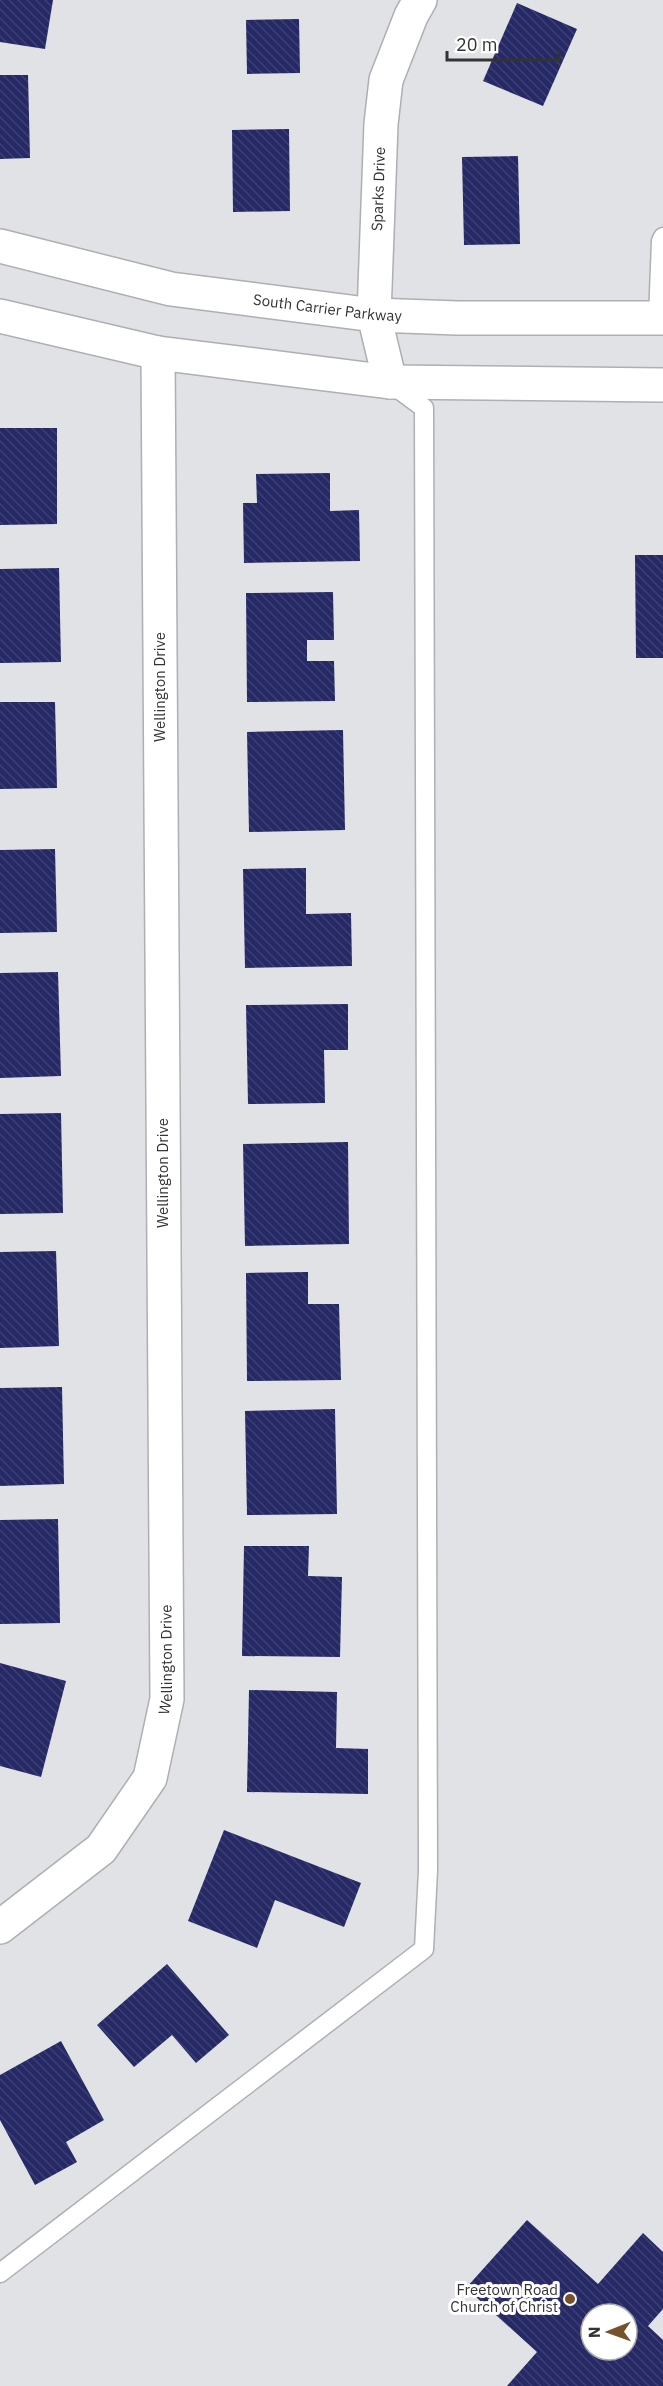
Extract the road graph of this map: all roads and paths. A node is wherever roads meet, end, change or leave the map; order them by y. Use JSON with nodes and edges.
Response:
{"nodes":[{"id":1,"x":420,"y":0,"type":"edge"},
{"id":2,"x":663,"y":237,"type":"edge"},
{"id":3,"x":0,"y":246,"type":"edge"},
{"id":4,"x":374,"y":315,"type":"junction"},
{"id":5,"x":0,"y":316,"type":"edge"},
{"id":6,"x":660,"y":318,"type":"edge"},
{"id":7,"x":158,"y":352,"type":"junction"},
{"id":8,"x":390,"y":382,"type":"junction"},
{"id":9,"x":663,"y":385,"type":"edge"},
{"id":10,"x":0,"y":1927,"type":"edge"},
{"id":11,"x":0,"y":2273,"type":"edge"}],
"edges":[{"from":1,"to":4,"type":"street","name":"Sparks Drive"},
{"from":2,"to":6,"type":"lane"},
{"from":3,"to":4,"type":"street","name":"South Carrier Parkway"},
{"from":4,"to":6,"type":"street","name":"South Carrier Parkway"},
{"from":4,"to":8,"type":"street","name":"Sparks Drive"},
{"from":5,"to":7,"type":"street"},
{"from":7,"to":8,"type":"street"},
{"from":7,"to":10,"type":"street","name":"Wellington Drive"},
{"from":8,"to":9,"type":"street"},
{"from":8,"to":11,"type":"lane"}]}
